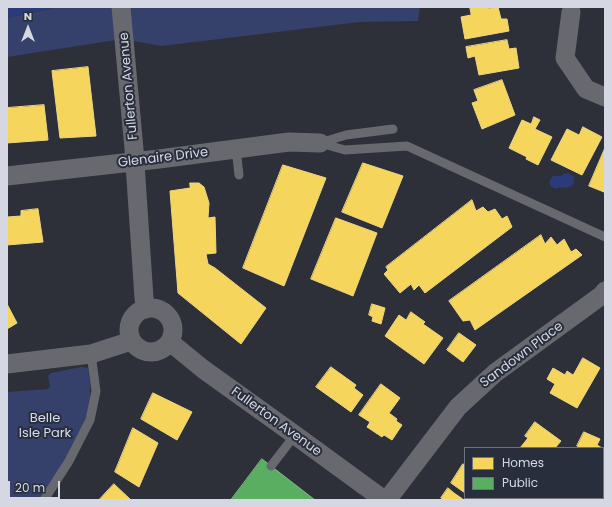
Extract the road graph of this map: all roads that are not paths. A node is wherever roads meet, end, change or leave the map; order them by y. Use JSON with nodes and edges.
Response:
{"nodes":[{"id":1,"x":122,"y":11,"type":"edge"},
{"id":2,"x":571,"y":12,"type":"dead end"},
{"id":3,"x":605,"y":97,"type":"edge"},
{"id":4,"x":393,"y":129,"type":"dead end"},
{"id":5,"x":320,"y":143,"type":"junction"},
{"id":6,"x":236,"y":149,"type":"junction"},
{"id":7,"x":135,"y":162,"type":"junction"},
{"id":8,"x":239,"y":175,"type":"dead end"},
{"id":9,"x":7,"y":176,"type":"edge"},
{"id":10,"x":605,"y":237,"type":"edge"},
{"id":11,"x":605,"y":292,"type":"edge"},
{"id":12,"x":146,"y":309,"type":"junction"},
{"id":13,"x":131,"y":341,"type":"junction"},
{"id":14,"x":170,"y":342,"type":"junction"},
{"id":15,"x":91,"y":354,"type":"junction"},
{"id":16,"x":7,"y":364,"type":"edge"},
{"id":17,"x":295,"y":434,"type":"junction"},
{"id":18,"x":271,"y":466,"type":"dead end"},
{"id":19,"x":44,"y":500,"type":"edge"},
{"id":20,"x":384,"y":500,"type":"edge"},
{"id":21,"x":387,"y":500,"type":"edge"}],
"edges":[{"from":1,"to":7,"type":"street","name":"Fullerton Avenue"},
{"from":2,"to":3,"type":"street"},
{"from":4,"to":5,"type":"lane"},
{"from":5,"to":6,"type":"street","name":"Glenaire Drive"},
{"from":5,"to":10,"type":"lane"},
{"from":6,"to":7,"type":"street","name":"Glenaire Drive"},
{"from":6,"to":8,"type":"lane"},
{"from":7,"to":9,"type":"street","name":"Glenaire Drive"},
{"from":7,"to":12,"type":"street","name":"Fullerton Avenue"},
{"from":11,"to":21,"type":"street","name":"Sandown Place"},
{"from":12,"to":13,"type":"street"},
{"from":12,"to":14,"type":"street"},
{"from":13,"to":14,"type":"street"},
{"from":13,"to":15,"type":"street"},
{"from":14,"to":17,"type":"street","name":"Fullerton Avenue"},
{"from":15,"to":16,"type":"street"},
{"from":15,"to":19,"type":"lane"},
{"from":17,"to":18,"type":"lane"},
{"from":17,"to":20,"type":"street","name":"Fullerton Avenue"}]}
